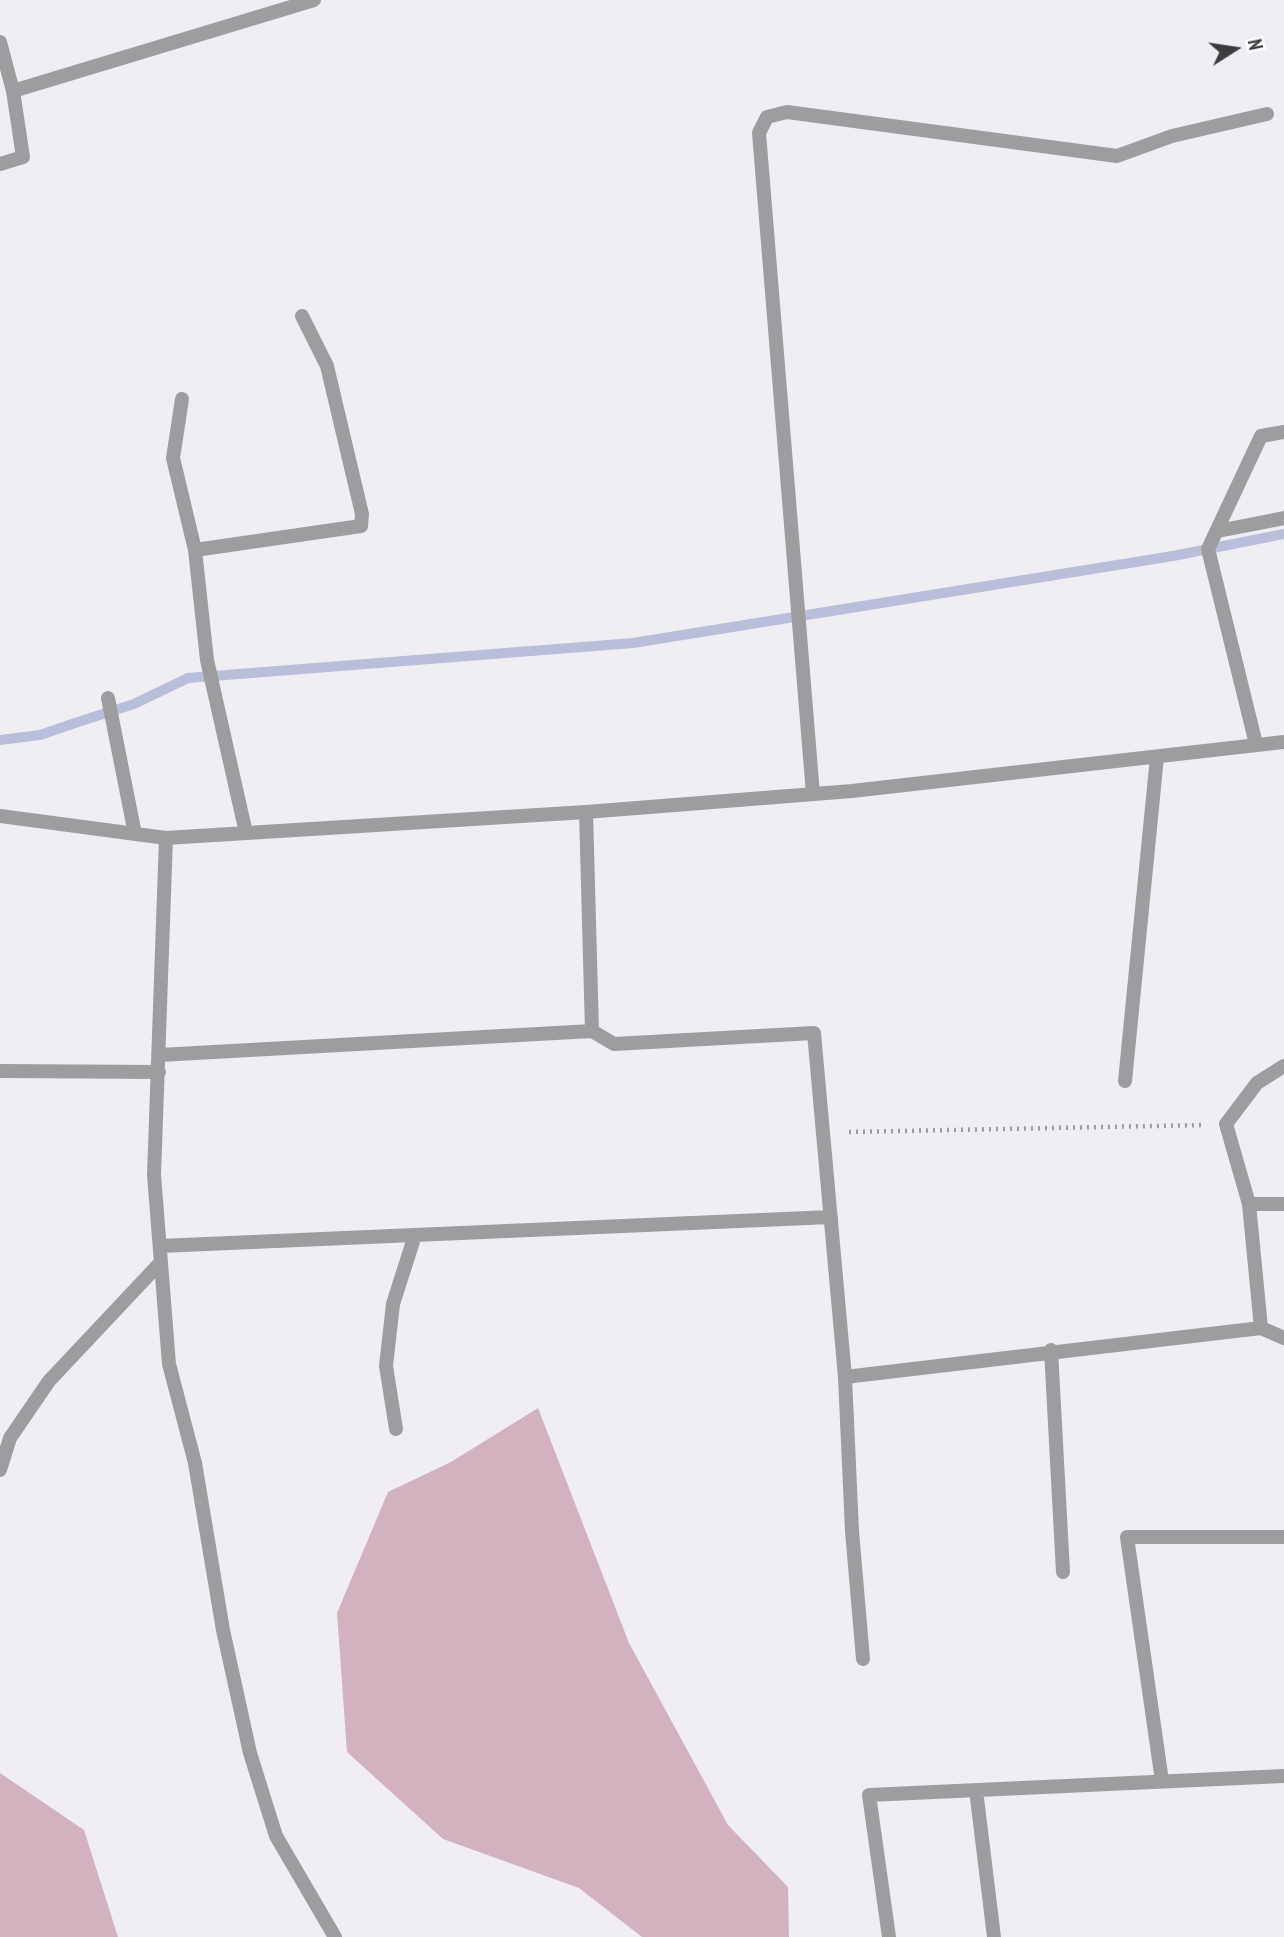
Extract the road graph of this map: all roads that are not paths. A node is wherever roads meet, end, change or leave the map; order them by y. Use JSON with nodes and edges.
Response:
{"nodes":[{"id":1,"x":314,"y":0,"type":"edge"},
{"id":2,"x":0,"y":42,"type":"edge"},
{"id":3,"x":13,"y":91,"type":"junction"},
{"id":4,"x":1267,"y":114,"type":"dead end"},
{"id":5,"x":0,"y":164,"type":"edge"},
{"id":6,"x":302,"y":316,"type":"dead end"},
{"id":7,"x":182,"y":399,"type":"dead end"},
{"id":8,"x":1284,"y":432,"type":"edge"},
{"id":9,"x":1284,"y":518,"type":"edge"},
{"id":10,"x":1218,"y":531,"type":"junction"},
{"id":11,"x":195,"y":550,"type":"junction"},
{"id":12,"x":108,"y":698,"type":"dead end"},
{"id":13,"x":1284,"y":742,"type":"edge"},
{"id":14,"x":1256,"y":744,"type":"junction"},
{"id":15,"x":1157,"y":757,"type":"junction"},
{"id":16,"x":813,"y":794,"type":"junction"},
{"id":17,"x":586,"y":813,"type":"junction"},
{"id":18,"x":0,"y":816,"type":"edge"},
{"id":19,"x":246,"y":833,"type":"junction"},
{"id":20,"x":135,"y":834,"type":"junction"},
{"id":21,"x":166,"y":838,"type":"junction"},
{"id":22,"x":592,"y":1031,"type":"junction"},
{"id":23,"x":160,"y":1055,"type":"junction"},
{"id":24,"x":1284,"y":1066,"type":"edge"},
{"id":25,"x":0,"y":1071,"type":"edge"},
{"id":26,"x":159,"y":1072,"type":"junction"},
{"id":27,"x":1125,"y":1081,"type":"dead end"},
{"id":28,"x":1249,"y":1204,"type":"junction"},
{"id":29,"x":1284,"y":1204,"type":"edge"},
{"id":30,"x":831,"y":1217,"type":"junction"},
{"id":31,"x":415,"y":1234,"type":"junction"},
{"id":32,"x":160,"y":1245,"type":"junction"},
{"id":33,"x":161,"y":1262,"type":"junction"},
{"id":34,"x":1261,"y":1328,"type":"junction"},
{"id":35,"x":1284,"y":1338,"type":"edge"},
{"id":36,"x":1051,"y":1350,"type":"junction"},
{"id":37,"x":845,"y":1377,"type":"junction"},
{"id":38,"x":396,"y":1429,"type":"dead end"},
{"id":39,"x":0,"y":1470,"type":"edge"},
{"id":40,"x":1284,"y":1537,"type":"edge"},
{"id":41,"x":1063,"y":1572,"type":"dead end"},
{"id":42,"x":863,"y":1659,"type":"dead end"},
{"id":43,"x":1284,"y":1776,"type":"edge"},
{"id":44,"x":1162,"y":1782,"type":"junction"},
{"id":45,"x":976,"y":1790,"type":"junction"},
{"id":46,"x":335,"y":1937,"type":"edge"},
{"id":47,"x":889,"y":1937,"type":"edge"},
{"id":48,"x":994,"y":1937,"type":"edge"}],
"edges":[{"from":1,"to":3,"type":"street"},
{"from":2,"to":3,"type":"street"},
{"from":3,"to":5,"type":"street"},
{"from":4,"to":16,"type":"street"},
{"from":6,"to":11,"type":"street"},
{"from":7,"to":11,"type":"street"},
{"from":8,"to":10,"type":"street"},
{"from":9,"to":10,"type":"street"},
{"from":10,"to":14,"type":"street"},
{"from":11,"to":19,"type":"street"},
{"from":12,"to":20,"type":"street"},
{"from":13,"to":14,"type":"street"},
{"from":14,"to":15,"type":"street"},
{"from":15,"to":16,"type":"street"},
{"from":15,"to":27,"type":"street"},
{"from":16,"to":17,"type":"street"},
{"from":17,"to":19,"type":"street"},
{"from":17,"to":22,"type":"street"},
{"from":18,"to":20,"type":"street"},
{"from":19,"to":21,"type":"street"},
{"from":20,"to":21,"type":"street"},
{"from":21,"to":23,"type":"street"},
{"from":22,"to":23,"type":"street"},
{"from":22,"to":30,"type":"street"},
{"from":23,"to":26,"type":"street"},
{"from":24,"to":28,"type":"street"},
{"from":25,"to":26,"type":"street"},
{"from":26,"to":32,"type":"street"},
{"from":28,"to":29,"type":"street"},
{"from":28,"to":34,"type":"street"},
{"from":30,"to":31,"type":"street"},
{"from":30,"to":37,"type":"street"},
{"from":31,"to":32,"type":"street"},
{"from":31,"to":38,"type":"street"},
{"from":32,"to":33,"type":"street"},
{"from":33,"to":39,"type":"street"},
{"from":33,"to":46,"type":"street"},
{"from":34,"to":35,"type":"street"},
{"from":34,"to":36,"type":"street"},
{"from":36,"to":37,"type":"street"},
{"from":36,"to":41,"type":"street"},
{"from":37,"to":42,"type":"street"},
{"from":40,"to":44,"type":"street"},
{"from":43,"to":44,"type":"street"},
{"from":44,"to":45,"type":"street"},
{"from":45,"to":47,"type":"street"},
{"from":45,"to":48,"type":"street"}]}
